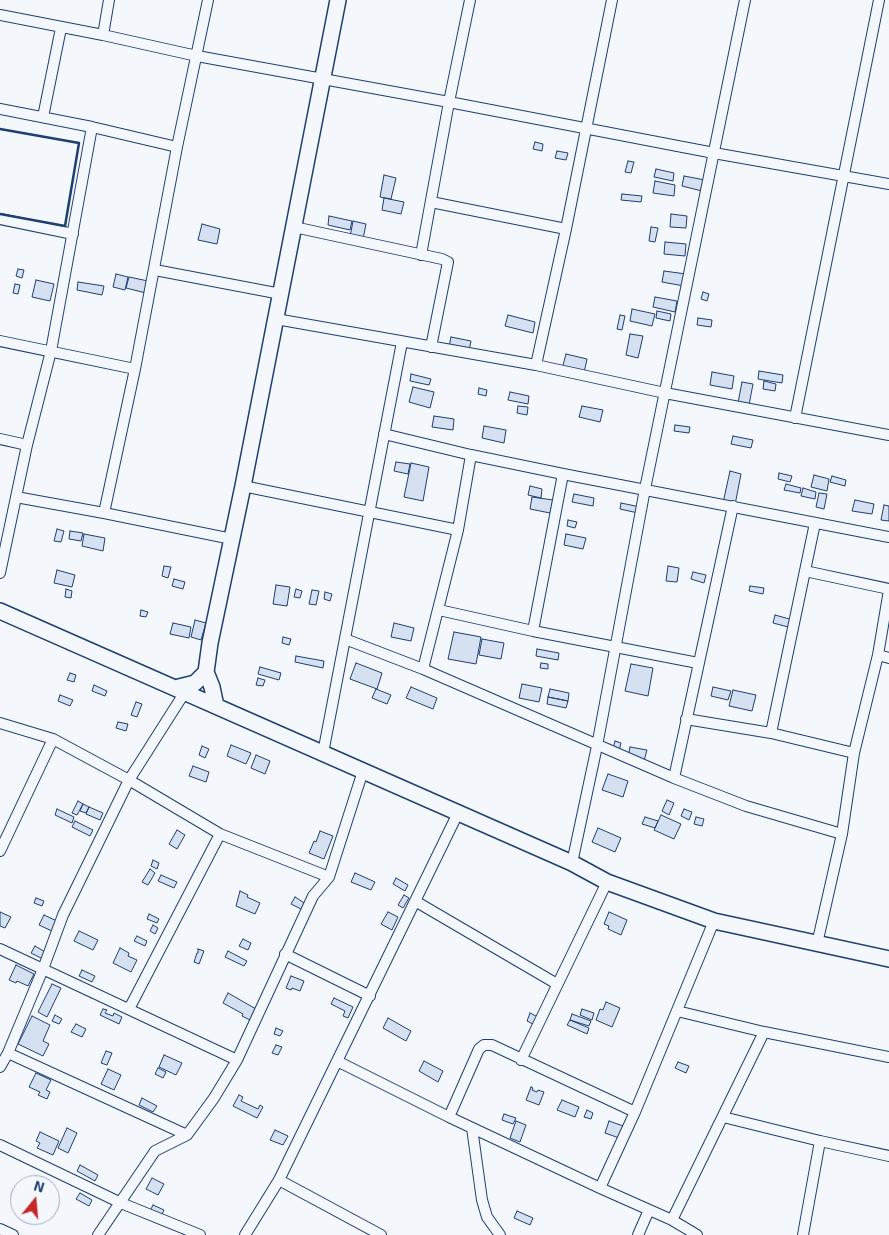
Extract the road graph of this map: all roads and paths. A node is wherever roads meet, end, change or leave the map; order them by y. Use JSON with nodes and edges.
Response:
{"nodes":[{"id":1,"x":109,"y":0,"type":"edge"},
{"id":2,"x":208,"y":0,"type":"edge"},
{"id":3,"x":338,"y":0,"type":"edge"},
{"id":4,"x":470,"y":0,"type":"edge"},
{"id":5,"x":612,"y":0,"type":"edge"},
{"id":6,"x":745,"y":0,"type":"edge"},
{"id":7,"x":879,"y":0,"type":"edge"},
{"id":8,"x":0,"y":15,"type":"edge"},
{"id":9,"x":61,"y":28,"type":"junction"},
{"id":10,"x":103,"y":35,"type":"junction"},
{"id":11,"x":197,"y":56,"type":"junction"},
{"id":12,"x":323,"y":80,"type":"junction"},
{"id":13,"x":449,"y":102,"type":"junction"},
{"id":14,"x":0,"y":109,"type":"edge"},
{"id":15,"x":43,"y":117,"type":"junction"},
{"id":16,"x":92,"y":127,"type":"junction"},
{"id":17,"x":587,"y":130,"type":"junction"},
{"id":18,"x":177,"y":147,"type":"junction"},
{"id":19,"x":714,"y":153,"type":"junction"},
{"id":20,"x":843,"y":176,"type":"junction"},
{"id":21,"x":889,"y":184,"type":"edge"},
{"id":22,"x":431,"y":202,"type":"junction"},
{"id":23,"x":0,"y":220,"type":"edge"},
{"id":24,"x":294,"y":227,"type":"junction"},
{"id":25,"x":566,"y":229,"type":"junction"},
{"id":26,"x":73,"y":234,"type":"junction"},
{"id":27,"x":421,"y":255,"type":"junction"},
{"id":28,"x":154,"y":270,"type":"junction"},
{"id":29,"x":281,"y":294,"type":"junction"},
{"id":30,"x":276,"y":319,"type":"junction"},
{"id":31,"x":0,"y":341,"type":"edge"},
{"id":32,"x":402,"y":342,"type":"junction"},
{"id":33,"x":431,"y":347,"type":"junction"},
{"id":34,"x":51,"y":351,"type":"junction"},
{"id":35,"x":536,"y":365,"type":"junction"},
{"id":36,"x":135,"y":369,"type":"junction"},
{"id":37,"x":665,"y":393,"type":"junction"},
{"id":38,"x":795,"y":418,"type":"junction"},
{"id":39,"x":384,"y":434,"type":"junction"},
{"id":40,"x":889,"y":436,"type":"edge"},
{"id":41,"x":0,"y":439,"type":"edge"},
{"id":42,"x":27,"y":445,"type":"junction"},
{"id":43,"x":471,"y":455,"type":"junction"},
{"id":44,"x":563,"y":474,"type":"junction"},
{"id":45,"x":243,"y":486,"type":"junction"},
{"id":46,"x":645,"y":489,"type":"junction"},
{"id":47,"x":16,"y":497,"type":"junction"},
{"id":48,"x":733,"y":506,"type":"junction"},
{"id":49,"x":104,"y":512,"type":"junction"},
{"id":50,"x":370,"y":512,"type":"junction"},
{"id":51,"x":815,"y":522,"type":"junction"},
{"id":52,"x":458,"y":530,"type":"junction"},
{"id":53,"x":889,"y":537,"type":"edge"},
{"id":54,"x":232,"y":539,"type":"junction"},
{"id":55,"x":805,"y":571,"type":"junction"},
{"id":56,"x":0,"y":573,"type":"edge"},
{"id":57,"x":889,"y":589,"type":"edge"},
{"id":58,"x":439,"y":610,"type":"junction"},
{"id":59,"x":0,"y":611,"type":"edge"},
{"id":60,"x":533,"y":631,"type":"junction"},
{"id":61,"x":345,"y":639,"type":"junction"},
{"id":62,"x":615,"y":646,"type":"junction"},
{"id":63,"x":878,"y":655,"type":"junction"},
{"id":64,"x":889,"y":658,"type":"edge"},
{"id":65,"x":698,"y":663,"type":"junction"},
{"id":66,"x":424,"y":669,"type":"junction"},
{"id":67,"x":206,"y":672,"type":"junction"},
{"id":68,"x":180,"y":690,"type":"junction"},
{"id":69,"x":216,"y":706,"type":"junction"},
{"id":70,"x":686,"y":719,"type":"junction"},
{"id":71,"x":0,"y":723,"type":"edge"},
{"id":72,"x":771,"y":732,"type":"junction"},
{"id":73,"x":52,"y":739,"type":"junction"},
{"id":74,"x":597,"y":746,"type":"junction"},
{"id":75,"x":323,"y":753,"type":"junction"},
{"id":76,"x":854,"y":753,"type":"junction"},
{"id":77,"x":363,"y":771,"type":"junction"},
{"id":78,"x":674,"y":778,"type":"junction"},
{"id":79,"x":129,"y":780,"type":"junction"},
{"id":80,"x":458,"y":813,"type":"junction"},
{"id":81,"x":220,"y":834,"type":"junction"},
{"id":82,"x":842,"y":834,"type":"junction"},
{"id":83,"x":3,"y":837,"type":"edge"},
{"id":84,"x":0,"y":851,"type":"edge"},
{"id":85,"x":572,"y":863,"type":"junction"},
{"id":86,"x":328,"y":877,"type":"junction"},
{"id":87,"x":607,"y":882,"type":"junction"},
{"id":88,"x":415,"y":902,"type":"junction"},
{"id":89,"x":714,"y":921,"type":"junction"},
{"id":90,"x":817,"y":944,"type":"junction"},
{"id":91,"x":0,"y":949,"type":"edge"},
{"id":92,"x":286,"y":954,"type":"junction"},
{"id":93,"x":889,"y":959,"type":"edge"},
{"id":94,"x":44,"y":969,"type":"junction"},
{"id":95,"x":557,"y":984,"type":"junction"},
{"id":96,"x":370,"y":996,"type":"junction"},
{"id":97,"x":129,"y":1009,"type":"junction"},
{"id":98,"x":677,"y":1012,"type":"junction"},
{"id":99,"x":764,"y":1032,"type":"junction"},
{"id":100,"x":8,"y":1053,"type":"junction"},
{"id":101,"x":889,"y":1057,"type":"edge"},
{"id":102,"x":237,"y":1060,"type":"junction"},
{"id":103,"x":521,"y":1060,"type":"junction"},
{"id":104,"x":337,"y":1061,"type":"junction"},
{"id":105,"x":0,"y":1067,"type":"edge"},
{"id":106,"x":635,"y":1112,"type":"junction"},
{"id":107,"x":448,"y":1117,"type":"junction"},
{"id":108,"x":723,"y":1117,"type":"junction"},
{"id":109,"x":472,"y":1128,"type":"junction"},
{"id":110,"x":187,"y":1135,"type":"junction"},
{"id":111,"x":820,"y":1142,"type":"junction"},
{"id":112,"x":0,"y":1145,"type":"edge"},
{"id":113,"x":889,"y":1156,"type":"edge"},
{"id":114,"x":279,"y":1180,"type":"junction"},
{"id":115,"x":600,"y":1188,"type":"junction"},
{"id":116,"x":121,"y":1203,"type":"junction"},
{"id":117,"x":649,"y":1210,"type":"junction"},
{"id":118,"x":672,"y":1220,"type":"junction"},
{"id":119,"x":0,"y":1229,"type":"edge"},
{"id":120,"x":13,"y":1235,"type":"edge"},
{"id":121,"x":98,"y":1235,"type":"edge"},
{"id":122,"x":200,"y":1235,"type":"edge"},
{"id":123,"x":245,"y":1235,"type":"edge"},
{"id":124,"x":381,"y":1235,"type":"edge"},
{"id":125,"x":500,"y":1235,"type":"edge"},
{"id":126,"x":638,"y":1235,"type":"edge"},
{"id":127,"x":698,"y":1235,"type":"edge"},
{"id":128,"x":803,"y":1235,"type":"edge"}],
"edges":[{"from":1,"to":10,"type":"street"},
{"from":2,"to":11,"type":"street"},
{"from":3,"to":12,"type":"street"},
{"from":4,"to":13,"type":"street"},
{"from":5,"to":17,"type":"street"},
{"from":6,"to":19,"type":"street"},
{"from":7,"to":20,"type":"street"},
{"from":8,"to":9,"type":"street"},
{"from":9,"to":10,"type":"street"},
{"from":9,"to":15,"type":"street"},
{"from":10,"to":11,"type":"street"},
{"from":11,"to":12,"type":"street"},
{"from":11,"to":18,"type":"street"},
{"from":12,"to":13,"type":"street"},
{"from":12,"to":24,"type":"street"},
{"from":13,"to":17,"type":"street"},
{"from":13,"to":22,"type":"street"},
{"from":14,"to":15,"type":"street"},
{"from":15,"to":16,"type":"street"},
{"from":16,"to":18,"type":"street"},
{"from":16,"to":26,"type":"street"},
{"from":17,"to":19,"type":"street"},
{"from":17,"to":25,"type":"street"},
{"from":18,"to":28,"type":"street"},
{"from":19,"to":20,"type":"street"},
{"from":19,"to":37,"type":"street"},
{"from":20,"to":21,"type":"street"},
{"from":20,"to":38,"type":"street"},
{"from":22,"to":25,"type":"street"},
{"from":22,"to":27,"type":"street"},
{"from":23,"to":26,"type":"street"},
{"from":24,"to":27,"type":"street"},
{"from":24,"to":29,"type":"street"},
{"from":25,"to":35,"type":"street"},
{"from":26,"to":34,"type":"street"},
{"from":27,"to":33,"type":"street"},
{"from":28,"to":29,"type":"street"},
{"from":28,"to":36,"type":"street"},
{"from":29,"to":30,"type":"street"},
{"from":30,"to":32,"type":"street"},
{"from":30,"to":45,"type":"street"},
{"from":31,"to":34,"type":"street"},
{"from":32,"to":33,"type":"street"},
{"from":32,"to":39,"type":"street"},
{"from":33,"to":35,"type":"street"},
{"from":34,"to":36,"type":"street"},
{"from":34,"to":42,"type":"street"},
{"from":35,"to":37,"type":"street"},
{"from":36,"to":49,"type":"street"},
{"from":37,"to":38,"type":"street"},
{"from":37,"to":46,"type":"street"},
{"from":38,"to":40,"type":"street"},
{"from":39,"to":43,"type":"street"},
{"from":39,"to":50,"type":"street"},
{"from":41,"to":42,"type":"street"},
{"from":42,"to":47,"type":"street"},
{"from":43,"to":44,"type":"street"},
{"from":43,"to":52,"type":"street"},
{"from":44,"to":46,"type":"street"},
{"from":44,"to":60,"type":"street"},
{"from":45,"to":50,"type":"street"},
{"from":45,"to":54,"type":"street"},
{"from":46,"to":48,"type":"street"},
{"from":46,"to":62,"type":"street"},
{"from":47,"to":49,"type":"street"},
{"from":47,"to":56,"type":"street"},
{"from":48,"to":51,"type":"street"},
{"from":48,"to":65,"type":"street"},
{"from":49,"to":54,"type":"street"},
{"from":50,"to":52,"type":"street"},
{"from":50,"to":61,"type":"street"},
{"from":51,"to":53,"type":"street"},
{"from":51,"to":55,"type":"street"},
{"from":52,"to":58,"type":"street"},
{"from":54,"to":67,"type":"street"},
{"from":55,"to":57,"type":"street"},
{"from":55,"to":72,"type":"street"},
{"from":57,"to":63,"type":"street"},
{"from":58,"to":60,"type":"street"},
{"from":58,"to":66,"type":"street"},
{"from":59,"to":68,"type":"street"},
{"from":60,"to":62,"type":"street"},
{"from":61,"to":66,"type":"street"},
{"from":61,"to":75,"type":"street"},
{"from":62,"to":65,"type":"street"},
{"from":62,"to":74,"type":"street"},
{"from":63,"to":64,"type":"street"},
{"from":63,"to":76,"type":"street"},
{"from":65,"to":70,"type":"street"},
{"from":66,"to":74,"type":"street"},
{"from":67,"to":68,"type":"street"},
{"from":67,"to":69,"type":"street"},
{"from":68,"to":69,"type":"street"},
{"from":68,"to":79,"type":"street"},
{"from":69,"to":75,"type":"street"},
{"from":70,"to":72,"type":"street"},
{"from":70,"to":78,"type":"street"},
{"from":71,"to":73,"type":"street"},
{"from":72,"to":76,"type":"street"},
{"from":73,"to":79,"type":"street"},
{"from":73,"to":83,"type":"street"},
{"from":74,"to":78,"type":"street"},
{"from":74,"to":85,"type":"street"},
{"from":75,"to":77,"type":"street"},
{"from":76,"to":82,"type":"street"},
{"from":77,"to":80,"type":"street"},
{"from":77,"to":86,"type":"street"},
{"from":78,"to":82,"type":"street"},
{"from":79,"to":81,"type":"street"},
{"from":79,"to":94,"type":"street"},
{"from":80,"to":85,"type":"street"},
{"from":80,"to":88,"type":"street"},
{"from":81,"to":86,"type":"street"},
{"from":81,"to":97,"type":"street"},
{"from":82,"to":90,"type":"street"},
{"from":83,"to":84,"type":"street"},
{"from":85,"to":87,"type":"street"},
{"from":86,"to":92,"type":"street"},
{"from":87,"to":89,"type":"street"},
{"from":87,"to":95,"type":"street"},
{"from":88,"to":95,"type":"street"},
{"from":88,"to":96,"type":"street"},
{"from":89,"to":90,"type":"street"},
{"from":89,"to":98,"type":"street"},
{"from":90,"to":93,"type":"street"},
{"from":91,"to":94,"type":"street"},
{"from":92,"to":96,"type":"street"},
{"from":92,"to":102,"type":"street"},
{"from":94,"to":97,"type":"street"},
{"from":94,"to":100,"type":"street"},
{"from":95,"to":103,"type":"street"},
{"from":96,"to":104,"type":"street"},
{"from":97,"to":102,"type":"street"},
{"from":98,"to":99,"type":"street"},
{"from":98,"to":106,"type":"street"},
{"from":99,"to":101,"type":"street"},
{"from":99,"to":108,"type":"street"},
{"from":100,"to":105,"type":"street"},
{"from":100,"to":110,"type":"street"},
{"from":102,"to":110,"type":"street"},
{"from":103,"to":106,"type":"street"},
{"from":103,"to":107,"type":"street"},
{"from":104,"to":107,"type":"street"},
{"from":104,"to":114,"type":"street"},
{"from":106,"to":115,"type":"street"},
{"from":107,"to":109,"type":"street"},
{"from":108,"to":111,"type":"street"},
{"from":108,"to":118,"type":"street"},
{"from":109,"to":115,"type":"street"},
{"from":109,"to":125,"type":"street"},
{"from":110,"to":116,"type":"street"},
{"from":111,"to":113,"type":"street"},
{"from":111,"to":128,"type":"street"},
{"from":112,"to":116,"type":"street"},
{"from":114,"to":123,"type":"street"},
{"from":114,"to":124,"type":"street"},
{"from":115,"to":117,"type":"street"},
{"from":116,"to":121,"type":"street"},
{"from":116,"to":122,"type":"street"},
{"from":117,"to":118,"type":"street"},
{"from":117,"to":126,"type":"street"},
{"from":118,"to":127,"type":"street"},
{"from":119,"to":120,"type":"street"}]}
